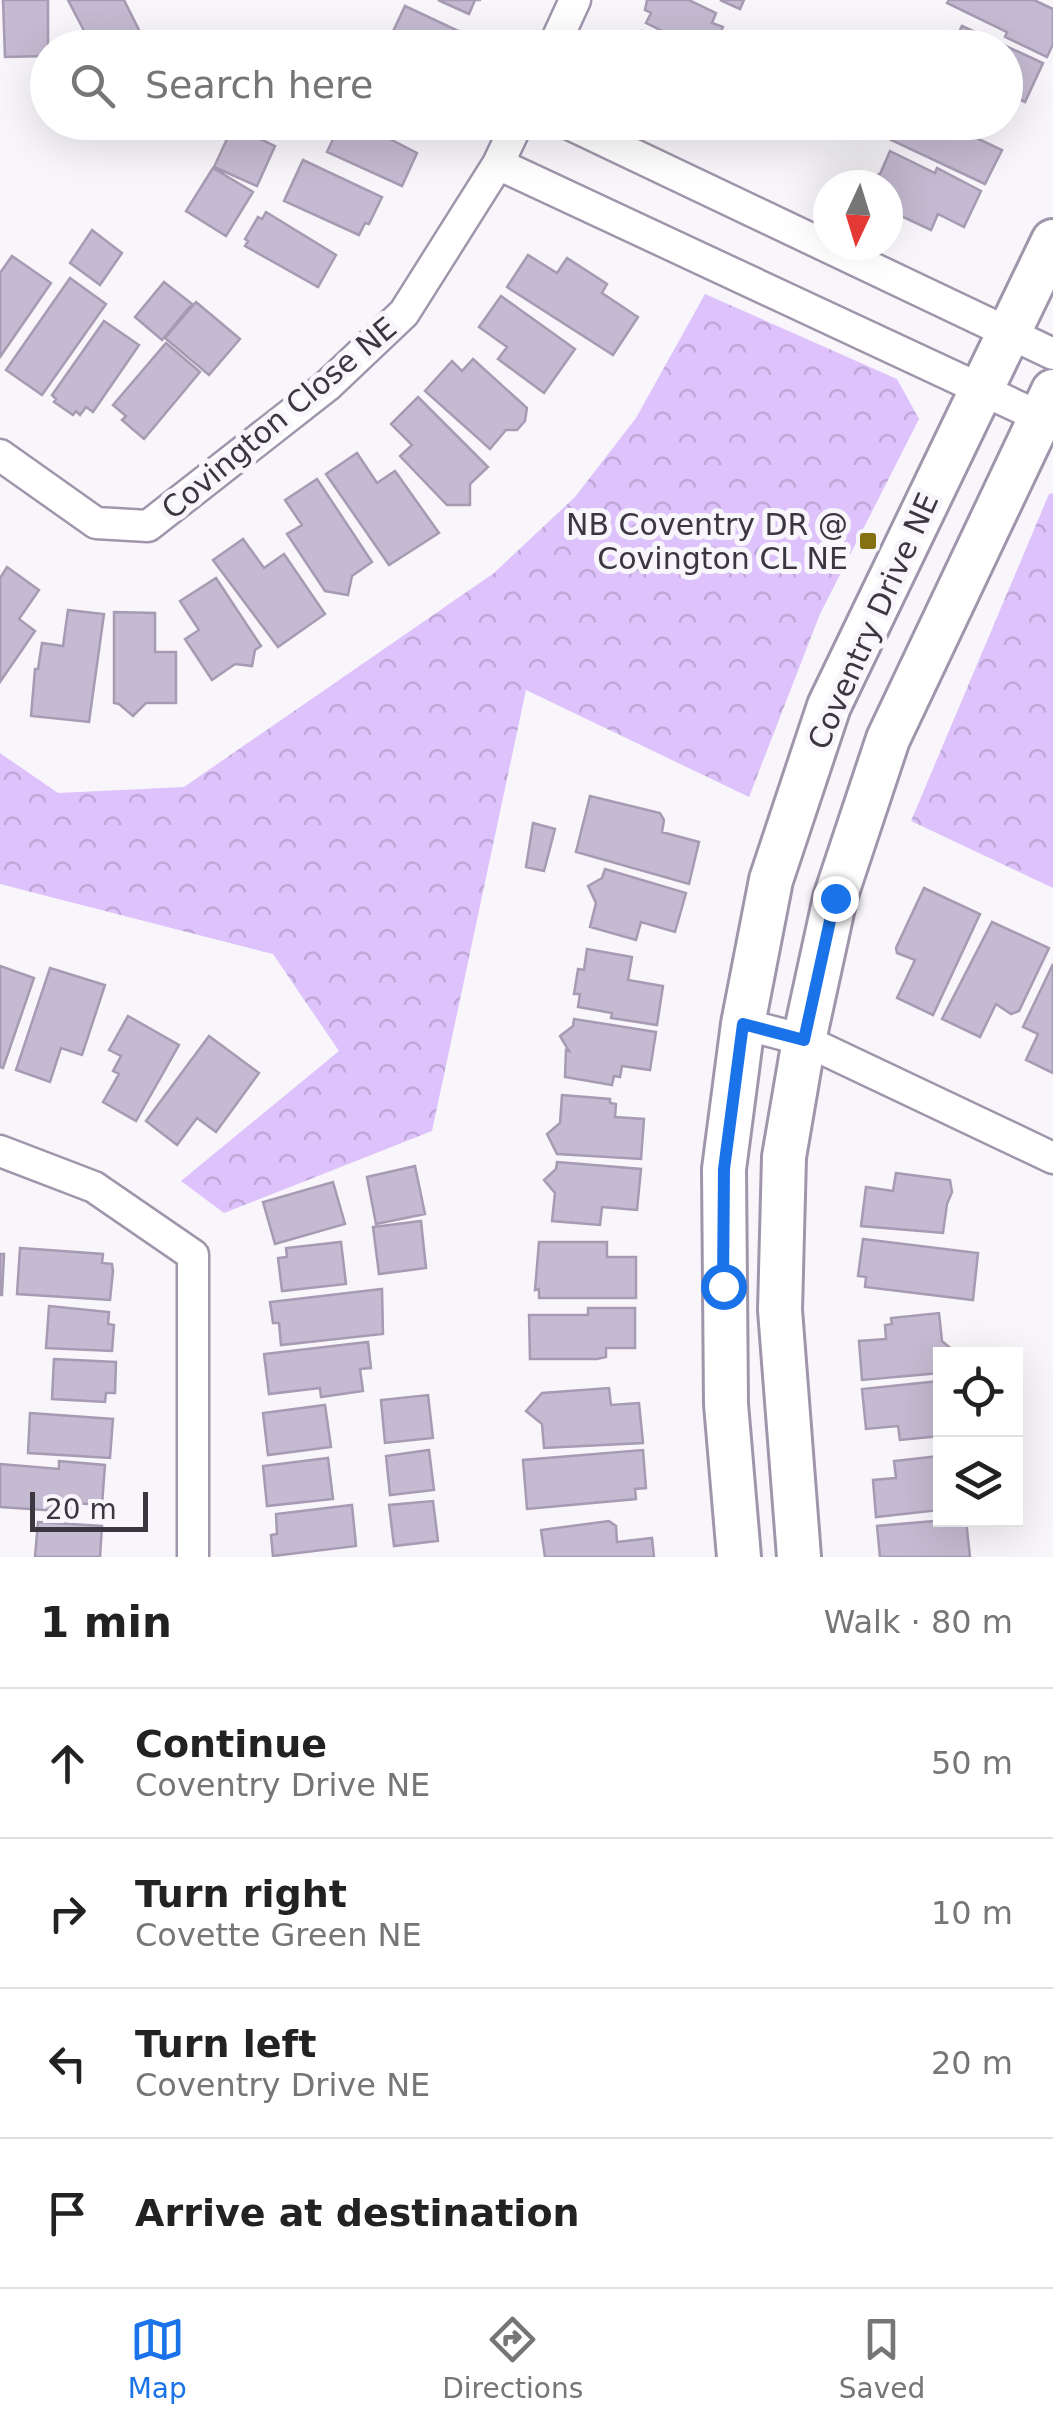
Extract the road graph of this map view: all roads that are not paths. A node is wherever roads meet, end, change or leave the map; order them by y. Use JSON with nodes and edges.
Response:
{"nodes":[{"id":1,"x":574,"y":0,"type":"edge"},
{"id":2,"x":561,"y":30,"type":"edge"},
{"id":3,"x":509,"y":140,"type":"edge"},
{"id":4,"x":603,"y":140,"type":"edge"},
{"id":5,"x":498,"y":164,"type":"junction"},
{"id":6,"x":1053,"y":241,"type":"edge"},
{"id":7,"x":1009,"y":333,"type":"junction"},
{"id":8,"x":1053,"y":354,"type":"edge"},
{"id":9,"x":982,"y":390,"type":"junction"},
{"id":10,"x":1049,"y":410,"type":"edge"},
{"id":11,"x":0,"y":455,"type":"edge"},
{"id":12,"x":786,"y":834,"type":"junction"},
{"id":13,"x":849,"y":859,"type":"junction"},
{"id":14,"x":743,"y":1024,"type":"junction"},
{"id":15,"x":804,"y":1040,"type":"junction"},
{"id":16,"x":0,"y":1151,"type":"edge"},
{"id":17,"x":1053,"y":1158,"type":"edge"},
{"id":18,"x":193,"y":1557,"type":"edge"},
{"id":19,"x":739,"y":1557,"type":"edge"},
{"id":20,"x":799,"y":1557,"type":"edge"}],
"edges":[{"from":1,"to":2,"type":"street"},
{"from":3,"to":5,"type":"street","name":"Covington Close NE"},
{"from":4,"to":7,"type":"street"},
{"from":5,"to":9,"type":"street"},
{"from":5,"to":11,"type":"street","name":"Covington Close NE"},
{"from":6,"to":7,"type":"street","name":"Coventry Drive NE"},
{"from":7,"to":8,"type":"street"},
{"from":7,"to":9,"type":"street","name":"Coventry Drive NE"},
{"from":9,"to":10,"type":"street"},
{"from":9,"to":12,"type":"street","name":"Coventry Drive NE"},
{"from":10,"to":13,"type":"street","name":"Coventry Drive NE"},
{"from":12,"to":13,"type":"street"},
{"from":12,"to":14,"type":"street","name":"Coventry Drive NE"},
{"from":13,"to":15,"type":"street","name":"Coventry Drive NE"},
{"from":14,"to":15,"type":"street"},
{"from":14,"to":19,"type":"street","name":"Coventry Drive NE"},
{"from":15,"to":17,"type":"street"},
{"from":15,"to":20,"type":"street","name":"Coventry Drive NE"},
{"from":16,"to":18,"type":"street"}]}
